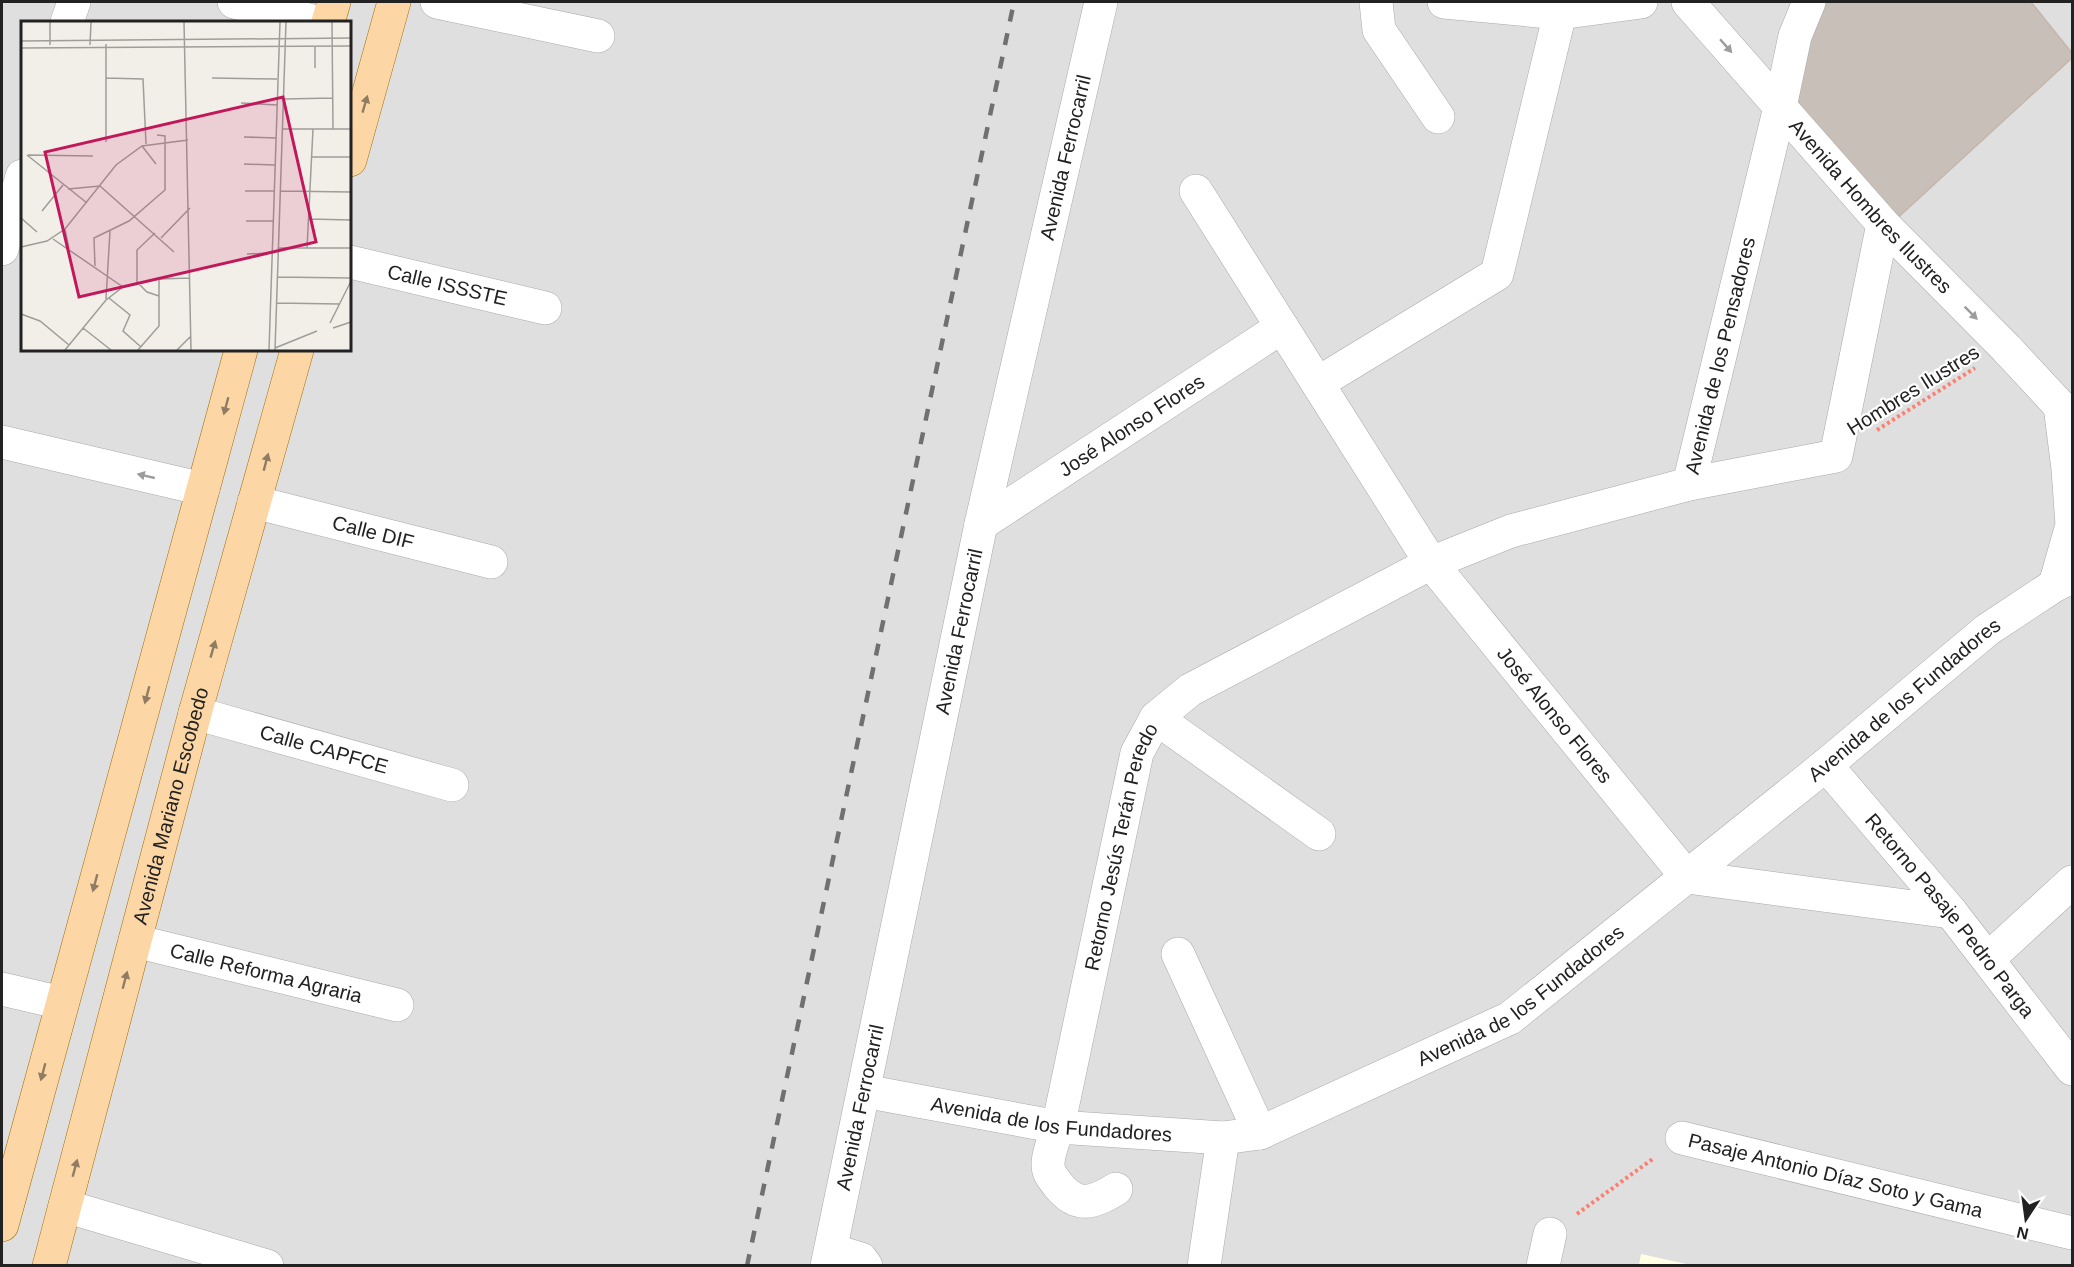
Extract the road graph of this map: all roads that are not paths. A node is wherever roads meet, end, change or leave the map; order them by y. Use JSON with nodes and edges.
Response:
{"nodes":[{"id":1,"x":74,"y":2,"type":"edge"},
{"id":2,"x":234,"y":2,"type":"edge"},
{"id":3,"x":334,"y":2,"type":"edge"},
{"id":4,"x":394,"y":2,"type":"edge"},
{"id":5,"x":437,"y":2,"type":"edge"},
{"id":6,"x":1101,"y":2,"type":"edge"},
{"id":7,"x":1376,"y":2,"type":"edge"},
{"id":8,"x":1444,"y":2,"type":"edge"},
{"id":9,"x":1641,"y":2,"type":"edge"},
{"id":10,"x":1688,"y":2,"type":"edge"},
{"id":11,"x":1809,"y":2,"type":"edge"},
{"id":12,"x":1557,"y":7,"type":"edge"},
{"id":13,"x":68,"y":21,"type":"edge"},
{"id":14,"x":313,"y":21,"type":"edge"},
{"id":15,"x":328,"y":21,"type":"edge"},
{"id":16,"x":598,"y":36,"type":"dead end"},
{"id":17,"x":1780,"y":107,"type":"junction"},
{"id":18,"x":1438,"y":117,"type":"dead end"},
{"id":19,"x":351,"y":156,"type":"edge"},
{"id":20,"x":1196,"y":191,"type":"dead end"},
{"id":21,"x":13,"y":192,"type":"edge"},
{"id":22,"x":1883,"y":224,"type":"junction"},
{"id":23,"x":2,"y":249,"type":"edge"},
{"id":24,"x":351,"y":262,"type":"edge"},
{"id":25,"x":545,"y":308,"type":"dead end"},
{"id":26,"x":1282,"y":327,"type":"junction"},
{"id":27,"x":241,"y":351,"type":"edge"},
{"id":28,"x":297,"y":351,"type":"edge"},
{"id":29,"x":1318,"y":383,"type":"junction"},
{"id":30,"x":2066,"y":413,"type":"edge"},
{"id":31,"x":2,"y":442,"type":"edge"},
{"id":32,"x":1689,"y":484,"type":"junction"},
{"id":33,"x":203,"y":489,"type":"junction"},
{"id":34,"x":254,"y":502,"type":"junction"},
{"id":35,"x":981,"y":524,"type":"junction"},
{"id":36,"x":491,"y":562,"type":"dead end"},
{"id":37,"x":1431,"y":563,"type":"junction"},
{"id":38,"x":2064,"y":581,"type":"edge"},
{"id":39,"x":195,"y":713,"type":"junction"},
{"id":40,"x":1156,"y":718,"type":"junction"},
{"id":41,"x":1826,"y":765,"type":"junction"},
{"id":42,"x":452,"y":785,"type":"dead end"},
{"id":43,"x":1319,"y":834,"type":"dead end"},
{"id":44,"x":1687,"y":877,"type":"junction"},
{"id":45,"x":2073,"y":882,"type":"edge"},
{"id":46,"x":1951,"y":912,"type":"junction"},
{"id":47,"x":135,"y":941,"type":"junction"},
{"id":48,"x":1178,"y":954,"type":"dead end"},
{"id":49,"x":1988,"y":960,"type":"junction"},
{"id":50,"x":2,"y":989,"type":"edge"},
{"id":51,"x":62,"y":1003,"type":"junction"},
{"id":52,"x":397,"y":1005,"type":"dead end"},
{"id":53,"x":2073,"y":1069,"type":"edge"},
{"id":54,"x":864,"y":1091,"type":"junction"},
{"id":55,"x":1058,"y":1127,"type":"junction"},
{"id":56,"x":1260,"y":1132,"type":"junction"},
{"id":57,"x":1224,"y":1138,"type":"junction"},
{"id":58,"x":1682,"y":1138,"type":"road end"},
{"id":59,"x":1116,"y":1189,"type":"dead end"},
{"id":60,"x":64,"y":1206,"type":"junction"},
{"id":61,"x":2,"y":1225,"type":"edge"},
{"id":62,"x":2073,"y":1233,"type":"edge"},
{"id":63,"x":1550,"y":1234,"type":"road end"},
{"id":64,"x":829,"y":1258,"type":"edge"},
{"id":65,"x":50,"y":1266,"type":"edge"},
{"id":66,"x":267,"y":1266,"type":"edge"},
{"id":67,"x":866,"y":1266,"type":"edge"},
{"id":68,"x":1204,"y":1266,"type":"edge"},
{"id":69,"x":1543,"y":1266,"type":"edge"}],
"edges":[{"from":1,"to":13,"type":"street"},
{"from":2,"to":14,"type":"street"},
{"from":3,"to":15,"type":"main road"},
{"from":19,"to":4,"type":"main road","one_way":true},
{"from":5,"to":16,"type":"street"},
{"from":6,"to":35,"type":"street","name":"Avenida Ferrocarril"},
{"from":7,"to":18,"type":"street"},
{"from":8,"to":12,"type":"street"},
{"from":9,"to":12,"type":"street"},
{"from":10,"to":17,"type":"street","name":"Avenida Hombres Ilustres","one_way":true},
{"from":11,"to":17,"type":"street","name":"Avenida de los Pensadores"},
{"from":12,"to":29,"type":"street"},
{"from":17,"to":22,"type":"street","name":"Avenida Hombres Ilustres"},
{"from":17,"to":32,"type":"street","name":"Avenida de los Pensadores"},
{"from":20,"to":26,"type":"street","name":"José Alonso Flores"},
{"from":21,"to":23,"type":"street"},
{"from":22,"to":30,"type":"street","name":"Avenida Hombres Ilustres","one_way":true},
{"from":22,"to":32,"type":"street"},
{"from":24,"to":25,"type":"street","name":"Calle ISSSTE"},
{"from":26,"to":29,"type":"street","name":"José Alonso Flores"},
{"from":26,"to":35,"type":"street","name":"José Alonso Flores"},
{"from":27,"to":33,"type":"main road","one_way":true},
{"from":34,"to":28,"type":"main road","name":"Avenida Mariano Escobedo","one_way":true},
{"from":29,"to":37,"type":"street","name":"José Alonso Flores"},
{"from":30,"to":38,"type":"street","name":"Avenida Hombres Ilustres"},
{"from":33,"to":31,"type":"street","one_way":true},
{"from":32,"to":37,"type":"street","name":"Avenida de los Pensadores"},
{"from":33,"to":51,"type":"main road","one_way":true},
{"from":34,"to":36,"type":"street","name":"Calle DIF"},
{"from":39,"to":34,"type":"main road","name":"Avenida Mariano Escobedo","one_way":true},
{"from":35,"to":54,"type":"street","name":"Avenida Ferrocarril"},
{"from":37,"to":40,"type":"street","name":"Retorno Jesús Terán Peredo"},
{"from":37,"to":44,"type":"street","name":"José Alonso Flores"},
{"from":38,"to":41,"type":"street","name":"Avenida de los Fundadores"},
{"from":39,"to":42,"type":"street","name":"Calle CAPFCE"},
{"from":39,"to":47,"type":"main road","name":"Avenida Mariano Escobedo"},
{"from":40,"to":43,"type":"street"},
{"from":40,"to":55,"type":"street","name":"Retorno Jesús Terán Peredo"},
{"from":41,"to":44,"type":"street","name":"Avenida de los Fundadores"},
{"from":41,"to":46,"type":"street","name":"Retorno Pasaje Pedro Parga"},
{"from":44,"to":46,"type":"street"},
{"from":44,"to":56,"type":"street","name":"Avenida de los Fundadores"},
{"from":45,"to":49,"type":"street"},
{"from":46,"to":49,"type":"street","name":"Retorno Pasaje Pedro Parga"},
{"from":47,"to":52,"type":"street","name":"Calle Reforma Agraria"},
{"from":60,"to":47,"type":"main road","name":"Avenida Mariano Escobedo","one_way":true},
{"from":48,"to":56,"type":"street"},
{"from":49,"to":53,"type":"street","name":"Retorno Pasaje Pedro Parga"},
{"from":50,"to":51,"type":"street"},
{"from":51,"to":61,"type":"main road","one_way":true},
{"from":54,"to":55,"type":"street","name":"Avenida de los Fundadores"},
{"from":54,"to":64,"type":"street","name":"Avenida Ferrocarril"},
{"from":55,"to":57,"type":"street","name":"Avenida de los Fundadores"},
{"from":55,"to":59,"type":"street","name":"Retorno Jesús Terán Peredo"},
{"from":56,"to":57,"type":"street","name":"Avenida de los Fundadores"},
{"from":57,"to":68,"type":"street"},
{"from":58,"to":62,"type":"street","name":"Pasaje Antonio Díaz Soto y Gama"},
{"from":60,"to":65,"type":"main road","name":"Avenida Mariano Escobedo"},
{"from":60,"to":66,"type":"street"},
{"from":63,"to":69,"type":"street"},
{"from":64,"to":67,"type":"street"}]}
